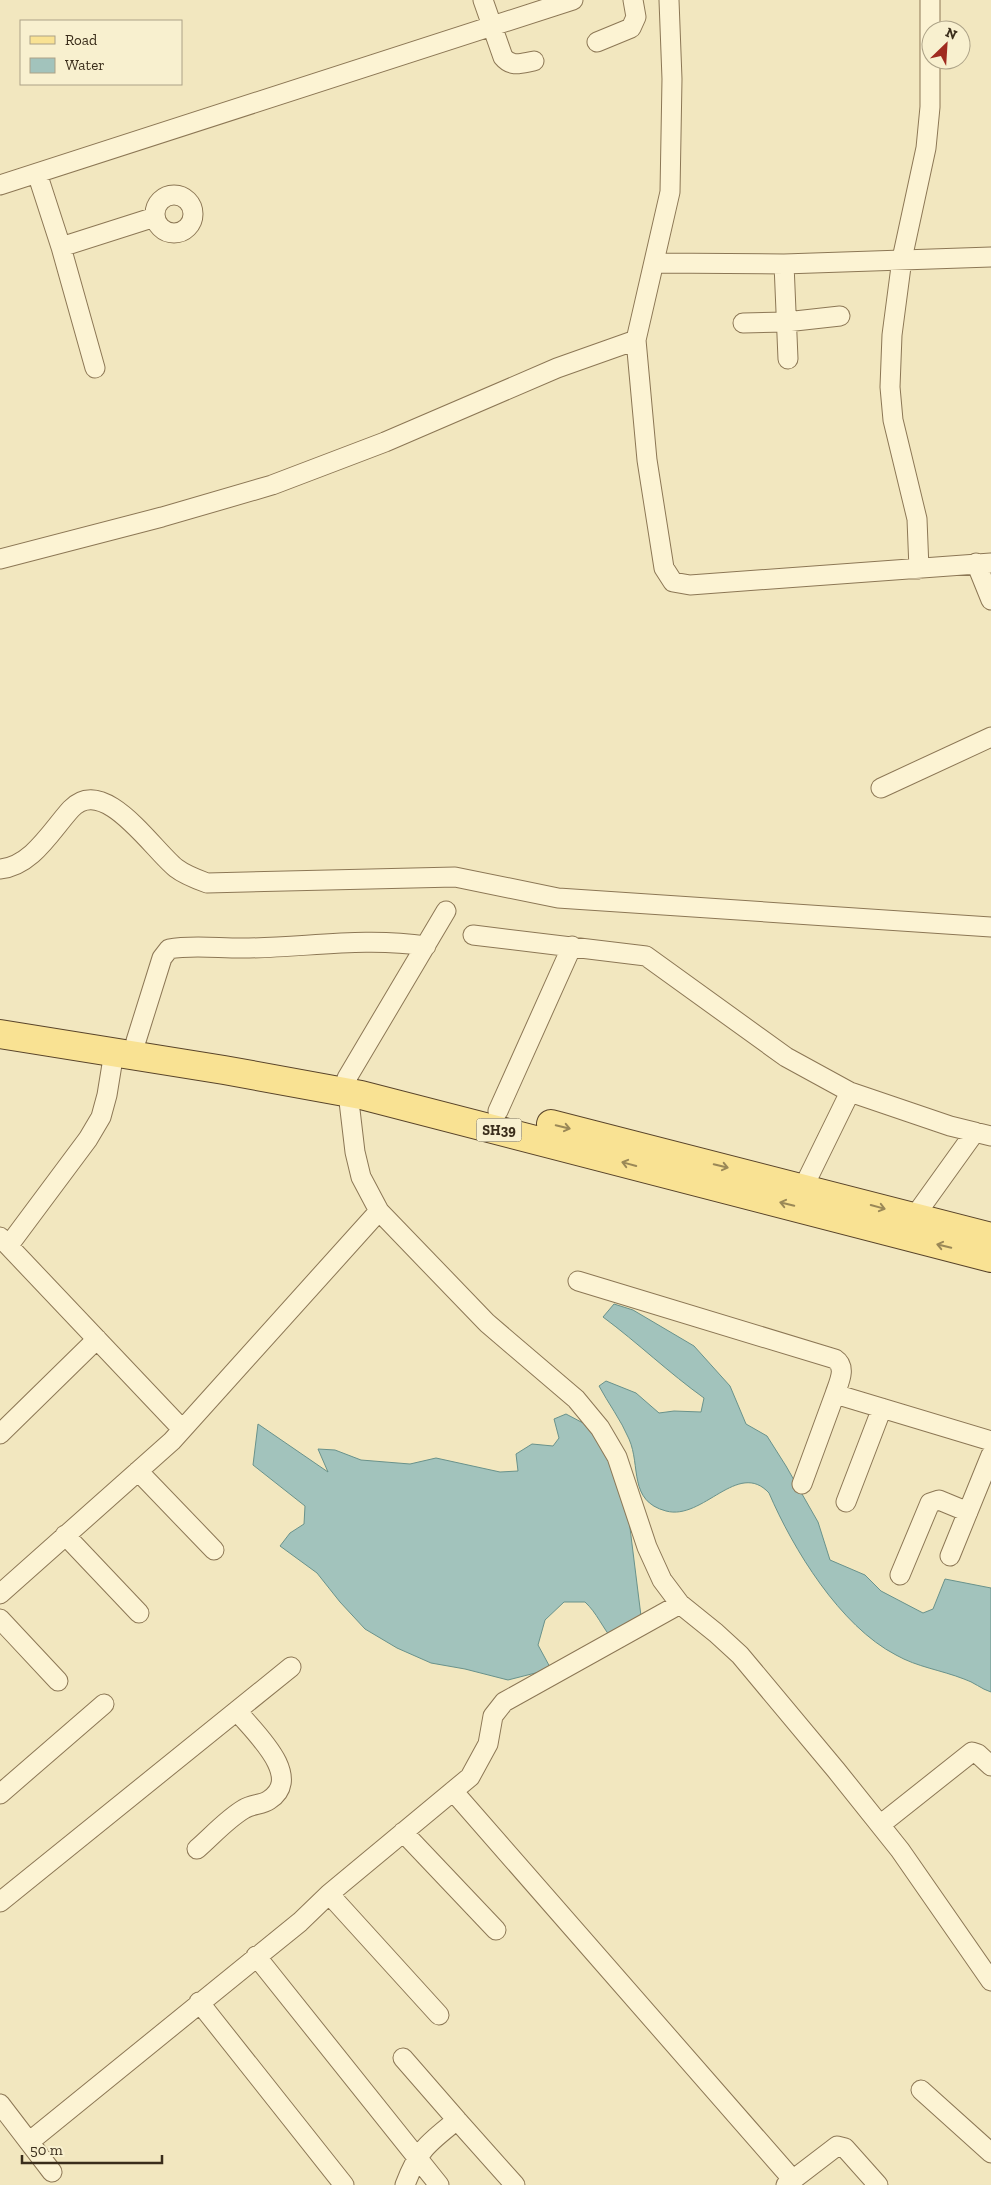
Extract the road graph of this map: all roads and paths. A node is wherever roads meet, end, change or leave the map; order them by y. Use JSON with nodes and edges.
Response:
{"nodes":[{"id":1,"x":483,"y":0,"type":"edge"},
{"id":2,"x":573,"y":0,"type":"edge"},
{"id":3,"x":633,"y":0,"type":"edge"},
{"id":4,"x":669,"y":0,"type":"edge"},
{"id":5,"x":930,"y":0,"type":"edge"},
{"id":6,"x":491,"y":26,"type":"junction"},
{"id":7,"x":597,"y":42,"type":"dead end"},
{"id":8,"x":534,"y":61,"type":"dead end"},
{"id":9,"x":37,"y":173,"type":"junction"},
{"id":10,"x":0,"y":185,"type":"edge"},
{"id":11,"x":155,"y":217,"type":"dead end"},
{"id":12,"x":61,"y":247,"type":"junction"},
{"id":13,"x":991,"y":257,"type":"edge"},
{"id":14,"x":902,"y":259,"type":"junction"},
{"id":15,"x":654,"y":263,"type":"junction"},
{"id":16,"x":784,"y":264,"type":"junction"},
{"id":17,"x":840,"y":316,"type":"dead end"},
{"id":18,"x":786,"y":322,"type":"junction"},
{"id":19,"x":743,"y":323,"type":"dead end"},
{"id":20,"x":636,"y":340,"type":"junction"},
{"id":21,"x":788,"y":359,"type":"dead end"},
{"id":22,"x":95,"y":368,"type":"dead end"},
{"id":23,"x":0,"y":558,"type":"edge"},
{"id":24,"x":983,"y":563,"type":"edge"},
{"id":25,"x":919,"y":569,"type":"junction"},
{"id":26,"x":991,"y":600,"type":"edge"},
{"id":27,"x":991,"y":737,"type":"edge"},
{"id":28,"x":881,"y":788,"type":"dead end"},
{"id":29,"x":0,"y":869,"type":"edge"},
{"id":30,"x":446,"y":912,"type":"dead end"},
{"id":31,"x":991,"y":927,"type":"edge"},
{"id":32,"x":473,"y":935,"type":"dead end"},
{"id":33,"x":426,"y":946,"type":"junction"},
{"id":34,"x":572,"y":946,"type":"junction"},
{"id":35,"x":0,"y":1018,"type":"edge"},
{"id":36,"x":0,"y":1034,"type":"edge"},
{"id":37,"x":125,"y":1046,"type":"junction"},
{"id":38,"x":347,"y":1086,"type":"junction"},
{"id":39,"x":850,"y":1092,"type":"junction"},
{"id":40,"x":498,"y":1111,"type":"junction"},
{"id":41,"x":983,"y":1134,"type":"edge"},
{"id":42,"x":802,"y":1188,"type":"junction"},
{"id":43,"x":379,"y":1211,"type":"junction"},
{"id":44,"x":914,"y":1217,"type":"junction"},
{"id":45,"x":991,"y":1237,"type":"edge"},
{"id":46,"x":2,"y":1239,"type":"edge"},
{"id":47,"x":991,"y":1258,"type":"edge"},
{"id":48,"x":578,"y":1280,"type":"dead end"},
{"id":49,"x":97,"y":1338,"type":"junction"},
{"id":50,"x":835,"y":1394,"type":"junction"},
{"id":51,"x":882,"y":1408,"type":"junction"},
{"id":52,"x":182,"y":1429,"type":"junction"},
{"id":53,"x":0,"y":1434,"type":"edge"},
{"id":54,"x":991,"y":1441,"type":"edge"},
{"id":55,"x":991,"y":1455,"type":"edge"},
{"id":56,"x":138,"y":1471,"type":"junction"},
{"id":57,"x":802,"y":1484,"type":"dead end"},
{"id":58,"x":846,"y":1502,"type":"dead end"},
{"id":59,"x":968,"y":1512,"type":"junction"},
{"id":60,"x":66,"y":1535,"type":"junction"},
{"id":61,"x":214,"y":1550,"type":"dead end"},
{"id":62,"x":950,"y":1556,"type":"dead end"},
{"id":63,"x":900,"y":1575,"type":"dead end"},
{"id":64,"x":0,"y":1594,"type":"edge"},
{"id":65,"x":680,"y":1604,"type":"junction"},
{"id":66,"x":139,"y":1613,"type":"dead end"},
{"id":67,"x":0,"y":1619,"type":"edge"},
{"id":68,"x":292,"y":1667,"type":"dead end"},
{"id":69,"x":58,"y":1681,"type":"dead end"},
{"id":70,"x":104,"y":1704,"type":"dead end"},
{"id":71,"x":237,"y":1711,"type":"junction"},
{"id":72,"x":991,"y":1766,"type":"edge"},
{"id":73,"x":453,"y":1791,"type":"junction"},
{"id":74,"x":0,"y":1794,"type":"edge"},
{"id":75,"x":880,"y":1826,"type":"junction"},
{"id":76,"x":404,"y":1832,"type":"junction"},
{"id":77,"x":196,"y":1849,"type":"dead end"},
{"id":78,"x":329,"y":1894,"type":"junction"},
{"id":79,"x":0,"y":1902,"type":"edge"},
{"id":80,"x":496,"y":1930,"type":"dead end"},
{"id":81,"x":256,"y":1956,"type":"junction"},
{"id":82,"x":991,"y":1980,"type":"edge"},
{"id":83,"x":199,"y":2002,"type":"junction"},
{"id":84,"x":439,"y":2015,"type":"dead end"},
{"id":85,"x":403,"y":2058,"type":"dead end"},
{"id":86,"x":921,"y":2090,"type":"dead end"},
{"id":87,"x":0,"y":2104,"type":"edge"},
{"id":88,"x":457,"y":2120,"type":"junction"},
{"id":89,"x":6,"y":2125,"type":"edge"},
{"id":90,"x":29,"y":2142,"type":"junction"},
{"id":91,"x":991,"y":2153,"type":"edge"},
{"id":92,"x":416,"y":2158,"type":"junction"},
{"id":93,"x":52,"y":2172,"type":"dead end"},
{"id":94,"x":789,"y":2182,"type":"edge"},
{"id":95,"x":344,"y":2185,"type":"edge"},
{"id":96,"x":405,"y":2185,"type":"edge"},
{"id":97,"x":439,"y":2185,"type":"edge"},
{"id":98,"x":515,"y":2185,"type":"edge"},
{"id":99,"x":878,"y":2185,"type":"edge"}],
"edges":[{"from":1,"to":6,"type":"street"},
{"from":2,"to":6,"type":"street"},
{"from":3,"to":7,"type":"street"},
{"from":4,"to":15,"type":"street"},
{"from":5,"to":14,"type":"street"},
{"from":6,"to":8,"type":"street"},
{"from":6,"to":9,"type":"street"},
{"from":9,"to":10,"type":"street"},
{"from":9,"to":12,"type":"street"},
{"from":11,"to":12,"type":"street"},
{"from":12,"to":22,"type":"street"},
{"from":13,"to":14,"type":"street"},
{"from":14,"to":16,"type":"street"},
{"from":14,"to":25,"type":"street"},
{"from":15,"to":16,"type":"street"},
{"from":15,"to":20,"type":"street"},
{"from":16,"to":18,"type":"street"},
{"from":17,"to":18,"type":"street"},
{"from":18,"to":19,"type":"street"},
{"from":18,"to":21,"type":"street"},
{"from":20,"to":23,"type":"street"},
{"from":20,"to":25,"type":"street"},
{"from":24,"to":25,"type":"street"},
{"from":24,"to":26,"type":"street"},
{"from":27,"to":28,"type":"street"},
{"from":29,"to":31,"type":"street"},
{"from":30,"to":33,"type":"street"},
{"from":32,"to":34,"type":"street"},
{"from":33,"to":37,"type":"street"},
{"from":33,"to":38,"type":"street"},
{"from":34,"to":39,"type":"street"},
{"from":34,"to":40,"type":"street"},
{"from":35,"to":37,"type":"main road","number":"SH39"},
{"from":36,"to":37,"type":"main road","number":"SH39"},
{"from":37,"to":38,"type":"main road","number":"SH39"},
{"from":37,"to":46,"type":"street"},
{"from":38,"to":40,"type":"main road","number":"SH39"},
{"from":38,"to":43,"type":"street"},
{"from":47,"to":38,"type":"main road","number":"SH39","one_way":true},
{"from":39,"to":41,"type":"street"},
{"from":39,"to":42,"type":"street"},
{"from":40,"to":42,"type":"main road","number":"SH39","one_way":true},
{"from":41,"to":44,"type":"street"},
{"from":42,"to":44,"type":"main road","number":"SH39","one_way":true},
{"from":43,"to":52,"type":"street"},
{"from":43,"to":65,"type":"street"},
{"from":44,"to":45,"type":"main road","number":"SH39"},
{"from":46,"to":49,"type":"street"},
{"from":48,"to":50,"type":"street"},
{"from":49,"to":52,"type":"street"},
{"from":49,"to":53,"type":"street"},
{"from":50,"to":51,"type":"street"},
{"from":50,"to":57,"type":"street"},
{"from":51,"to":54,"type":"street"},
{"from":51,"to":58,"type":"street"},
{"from":52,"to":56,"type":"street"},
{"from":55,"to":59,"type":"street"},
{"from":56,"to":60,"type":"street"},
{"from":56,"to":61,"type":"street"},
{"from":59,"to":62,"type":"street"},
{"from":59,"to":63,"type":"street"},
{"from":60,"to":64,"type":"street"},
{"from":60,"to":66,"type":"street"},
{"from":65,"to":73,"type":"street"},
{"from":65,"to":75,"type":"street"},
{"from":67,"to":69,"type":"street"},
{"from":68,"to":71,"type":"street"},
{"from":70,"to":74,"type":"street"},
{"from":71,"to":77,"type":"street"},
{"from":71,"to":79,"type":"street"},
{"from":72,"to":75,"type":"street"},
{"from":73,"to":76,"type":"street"},
{"from":73,"to":94,"type":"street"},
{"from":75,"to":82,"type":"street"},
{"from":76,"to":78,"type":"street"},
{"from":76,"to":80,"type":"street"},
{"from":78,"to":81,"type":"street"},
{"from":78,"to":84,"type":"street"},
{"from":81,"to":83,"type":"street"},
{"from":81,"to":92,"type":"street"},
{"from":83,"to":90,"type":"street"},
{"from":83,"to":95,"type":"street"},
{"from":85,"to":88,"type":"street"},
{"from":86,"to":91,"type":"street"},
{"from":87,"to":89,"type":"street"},
{"from":88,"to":92,"type":"street"},
{"from":88,"to":98,"type":"street"},
{"from":89,"to":90,"type":"street"},
{"from":90,"to":93,"type":"street"},
{"from":92,"to":96,"type":"street"},
{"from":92,"to":97,"type":"street"},
{"from":94,"to":99,"type":"street"}]}
